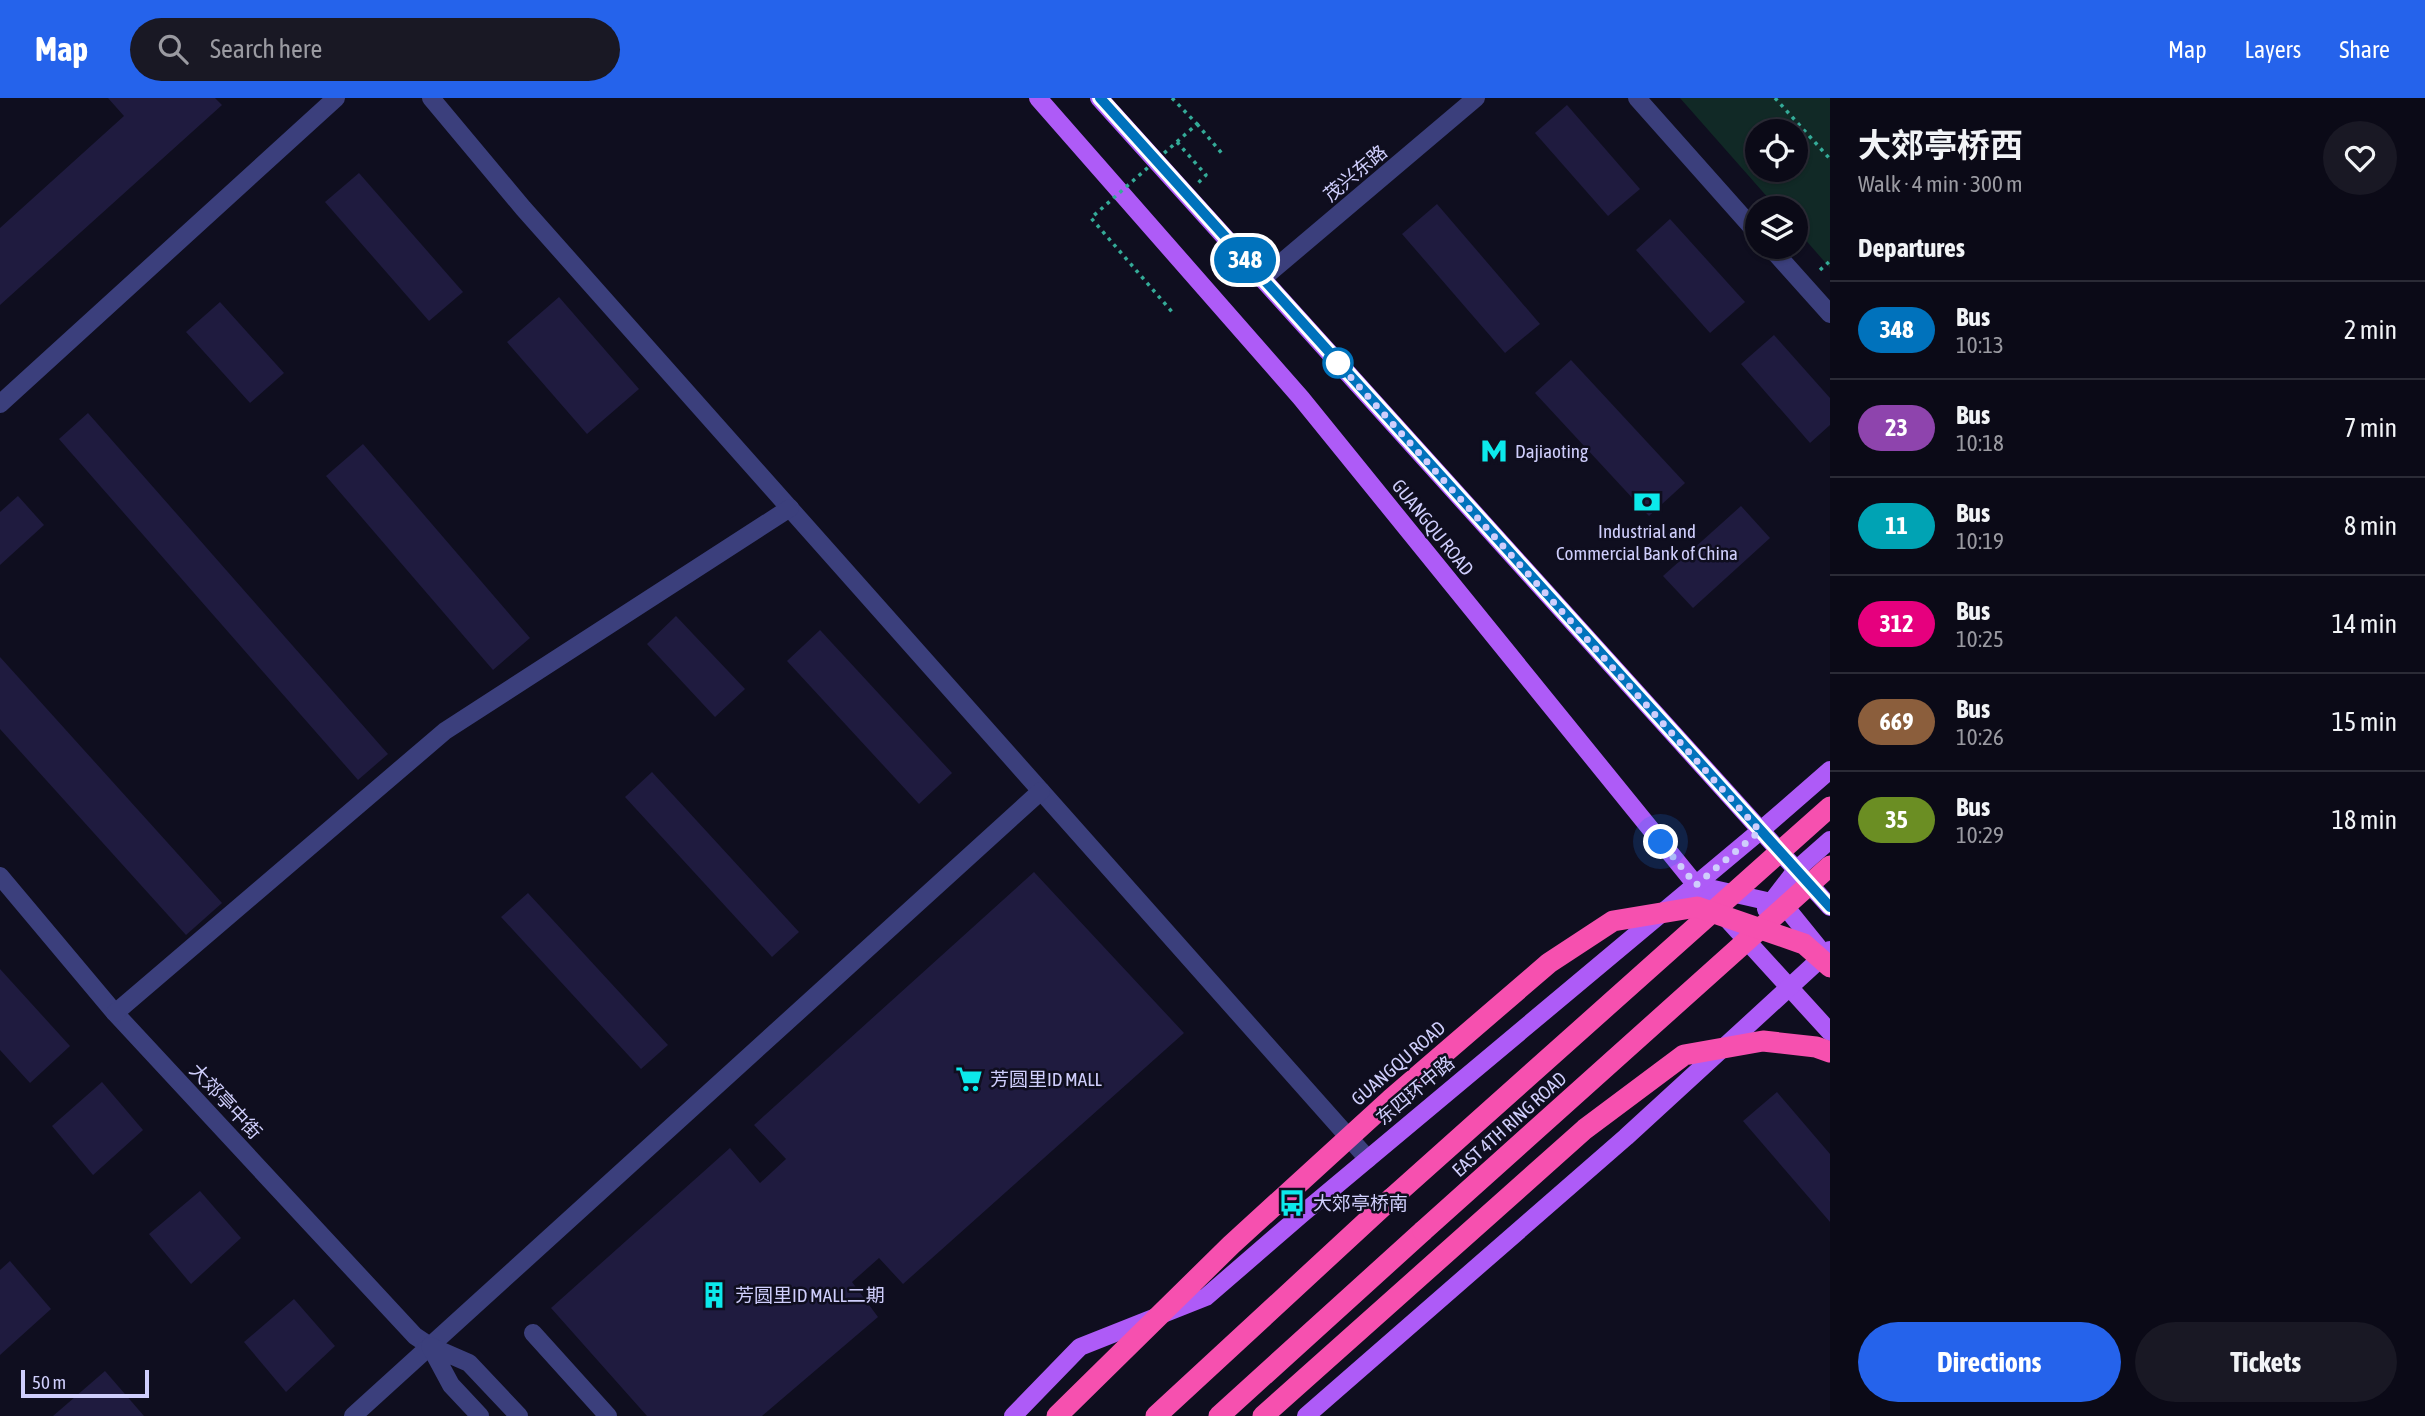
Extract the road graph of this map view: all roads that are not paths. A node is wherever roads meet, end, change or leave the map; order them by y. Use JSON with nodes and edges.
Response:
{"nodes":[{"id":1,"x":336,"y":98,"type":"edge"},
{"id":2,"x":431,"y":98,"type":"edge"},
{"id":3,"x":1038,"y":98,"type":"edge"},
{"id":4,"x":1100,"y":98,"type":"edge"},
{"id":5,"x":1476,"y":98,"type":"edge"},
{"id":6,"x":1637,"y":98,"type":"edge"},
{"id":7,"x":1745,"y":220,"type":"edge"},
{"id":8,"x":1781,"y":259,"type":"edge"},
{"id":9,"x":1262,"y":279,"type":"junction"},
{"id":10,"x":1830,"y":314,"type":"edge"},
{"id":11,"x":0,"y":404,"type":"edge"},
{"id":12,"x":790,"y":508,"type":"junction"},
{"id":13,"x":1830,"y":770,"type":"edge"},
{"id":14,"x":1041,"y":791,"type":"junction"},
{"id":15,"x":1830,"y":807,"type":"edge"},
{"id":16,"x":1760,"y":831,"type":"junction"},
{"id":17,"x":1830,"y":840,"type":"edge"},
{"id":18,"x":1830,"y":866,"type":"edge"},
{"id":19,"x":1796,"y":870,"type":"junction"},
{"id":20,"x":0,"y":876,"type":"edge"},
{"id":21,"x":1696,"y":885,"type":"junction"},
{"id":22,"x":1824,"y":887,"type":"edge"},
{"id":23,"x":1771,"y":902,"type":"junction"},
{"id":24,"x":1830,"y":907,"type":"edge"},
{"id":25,"x":1788,"y":910,"type":"junction"},
{"id":26,"x":1743,"y":938,"type":"junction"},
{"id":27,"x":1829,"y":958,"type":"edge"},
{"id":28,"x":1789,"y":986,"type":"junction"},
{"id":29,"x":115,"y":1013,"type":"junction"},
{"id":30,"x":1830,"y":1032,"type":"edge"},
{"id":31,"x":1830,"y":1052,"type":"edge"},
{"id":32,"x":1368,"y":1159,"type":"junction"},
{"id":33,"x":533,"y":1333,"type":"dead end"},
{"id":34,"x":430,"y":1346,"type":"junction"},
{"id":35,"x":354,"y":1416,"type":"edge"},
{"id":36,"x":480,"y":1416,"type":"edge"},
{"id":37,"x":519,"y":1416,"type":"edge"},
{"id":38,"x":608,"y":1416,"type":"edge"},
{"id":39,"x":1013,"y":1416,"type":"edge"},
{"id":40,"x":1057,"y":1416,"type":"edge"},
{"id":41,"x":1156,"y":1416,"type":"edge"},
{"id":42,"x":1219,"y":1416,"type":"edge"},
{"id":43,"x":1264,"y":1416,"type":"edge"},
{"id":44,"x":1306,"y":1416,"type":"edge"}],
"edges":[{"from":1,"to":11,"type":"street"},
{"from":2,"to":12,"type":"street"},
{"from":3,"to":21,"type":"main road","name":"GUANGQU ROAD"},
{"from":4,"to":9,"type":"main road","name":"GUANGQU ROAD"},
{"from":5,"to":9,"type":"street","name":"茂兴东路"},
{"from":6,"to":7,"type":"street"},
{"from":8,"to":10,"type":"street"},
{"from":9,"to":16,"type":"main road","name":"GUANGQU ROAD"},
{"from":12,"to":14,"type":"street"},
{"from":12,"to":29,"type":"street"},
{"from":13,"to":16,"type":"main road","name":"东四环中路"},
{"from":14,"to":32,"type":"street"},
{"from":14,"to":34,"type":"street"},
{"from":15,"to":41,"type":"highway","name":"EAST 4TH RING ROAD","bridge":true},
{"from":16,"to":19,"type":"main road","name":"GUANGQU ROAD"},
{"from":16,"to":21,"type":"main road","name":"东四环中路"},
{"from":17,"to":19,"type":"main road"},
{"from":18,"to":42,"type":"highway","name":"EAST 4TH RING ROAD","bridge":true},
{"from":19,"to":22,"type":"main road","name":"GUANGQU ROAD"},
{"from":19,"to":23,"type":"main road"},
{"from":20,"to":29,"type":"street","name":"大郊亭中街"},
{"from":21,"to":23,"type":"main road"},
{"from":21,"to":26,"type":"main road","name":"GUANGQU ROAD"},
{"from":21,"to":32,"type":"main road","name":"东四环中路"},
{"from":22,"to":24,"type":"main road","name":"GUANGQU ROAD"},
{"from":22,"to":25,"type":"main road"},
{"from":23,"to":25,"type":"main road"},
{"from":23,"to":26,"type":"main road"},
{"from":25,"to":26,"type":"main road"},
{"from":25,"to":27,"type":"main road"},
{"from":26,"to":28,"type":"main road","name":"GUANGQU ROAD"},
{"from":27,"to":28,"type":"main road"},
{"from":27,"to":40,"type":"highway","name":"GUANGQU ROAD","bridge":true},
{"from":28,"to":30,"type":"main road","name":"GUANGQU ROAD"},
{"from":28,"to":44,"type":"main road"},
{"from":29,"to":34,"type":"street","name":"大郊亭中街"},
{"from":31,"to":43,"type":"highway","bridge":true},
{"from":32,"to":39,"type":"main road","name":"东四环中路"},
{"from":33,"to":38,"type":"street"},
{"from":34,"to":35,"type":"street"},
{"from":34,"to":36,"type":"street","name":"大郊亭中街"},
{"from":34,"to":37,"type":"street","name":"大郊亭中街"}]}
